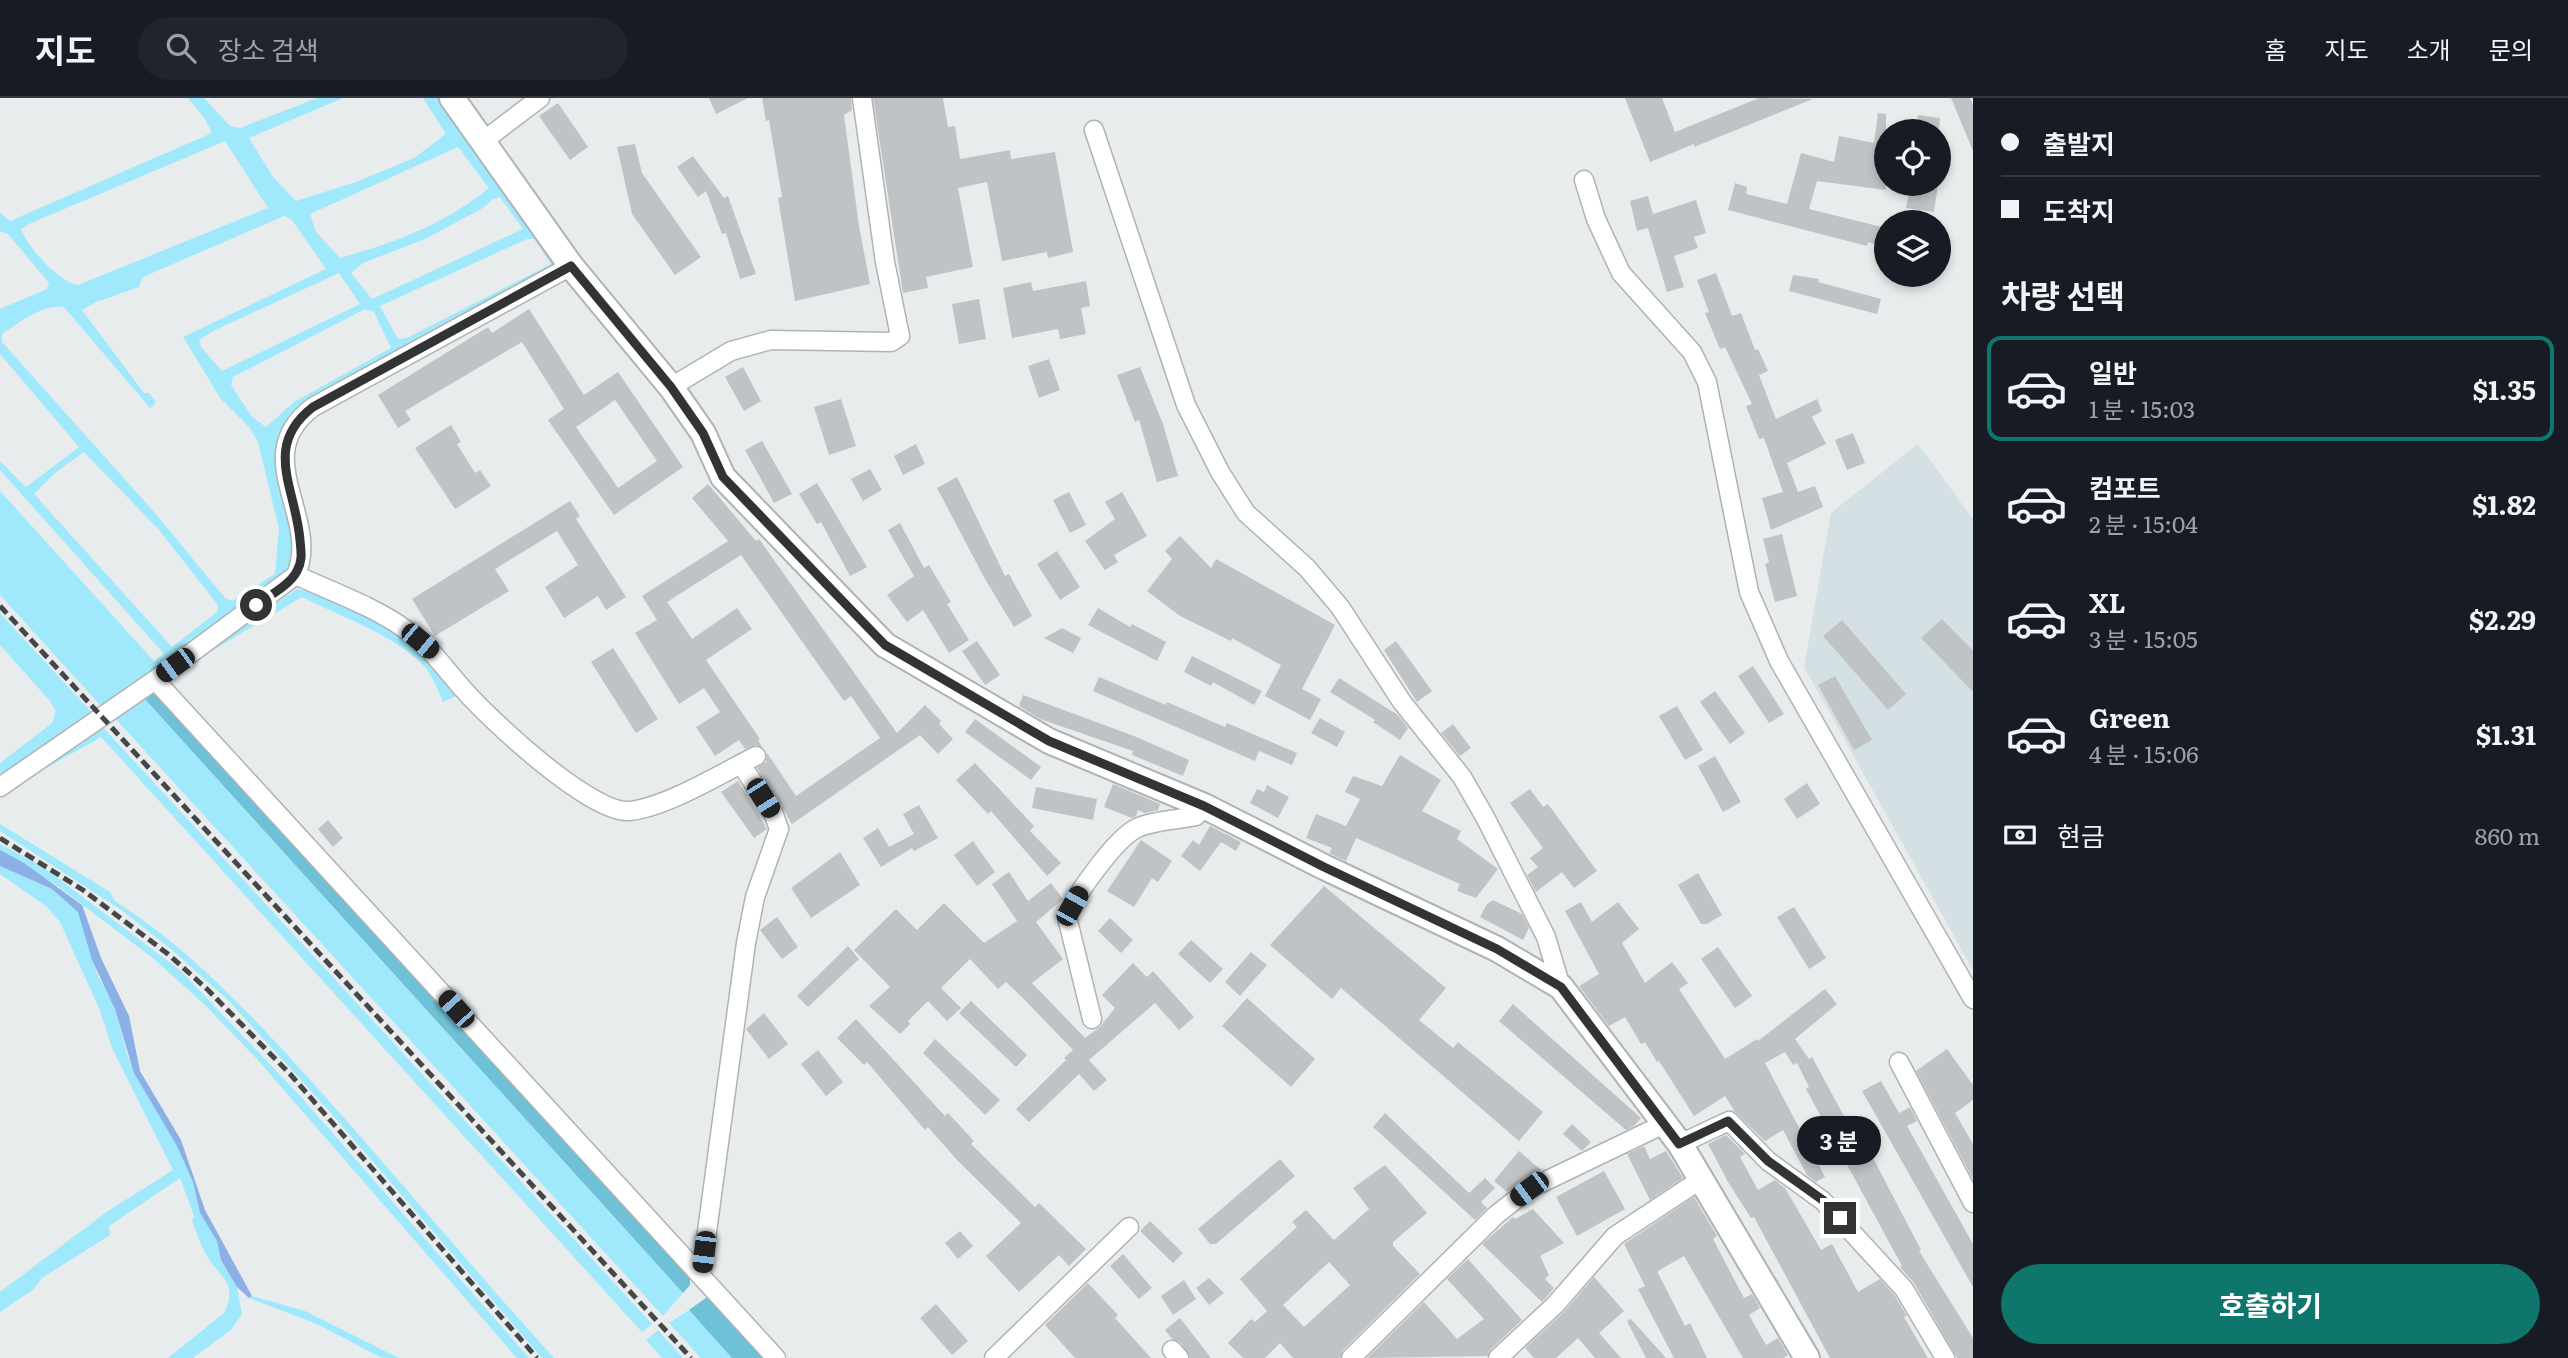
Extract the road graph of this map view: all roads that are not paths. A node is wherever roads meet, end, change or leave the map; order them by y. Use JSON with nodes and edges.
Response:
{"nodes":[{"id":1,"x":452,"y":98,"type":"edge"},
{"id":2,"x":540,"y":98,"type":"edge"},
{"id":3,"x":862,"y":98,"type":"edge"},
{"id":4,"x":1094,"y":131,"type":"dead end"},
{"id":5,"x":482,"y":142,"type":"junction"},
{"id":6,"x":1584,"y":180,"type":"dead end"},
{"id":7,"x":571,"y":266,"type":"junction"},
{"id":8,"x":671,"y":387,"type":"junction"},
{"id":9,"x":296,"y":575,"type":"junction"},
{"id":10,"x":155,"y":680,"type":"junction"},
{"id":11,"x":0,"y":787,"type":"edge"},
{"id":12,"x":1204,"y":806,"type":"junction"},
{"id":13,"x":1561,"y":987,"type":"junction"},
{"id":14,"x":1973,"y":999,"type":"edge"},
{"id":15,"x":1092,"y":1019,"type":"dead end"},
{"id":16,"x":1899,"y":1062,"type":"dead end"},
{"id":17,"x":1664,"y":1124,"type":"junction"},
{"id":18,"x":1679,"y":1144,"type":"junction"},
{"id":19,"x":1700,"y":1180,"type":"junction"},
{"id":20,"x":1973,"y":1203,"type":"edge"},
{"id":21,"x":1129,"y":1227,"type":"dead end"},
{"id":22,"x":701,"y":1276,"type":"junction"},
{"id":23,"x":776,"y":1358,"type":"edge"},
{"id":24,"x":993,"y":1358,"type":"edge"},
{"id":25,"x":1351,"y":1358,"type":"edge"},
{"id":26,"x":1498,"y":1358,"type":"edge"},
{"id":27,"x":1807,"y":1358,"type":"edge"},
{"id":28,"x":1945,"y":1358,"type":"edge"}],
"edges":[{"from":1,"to":5,"type":"street"},
{"from":2,"to":5,"type":"street"},
{"from":3,"to":8,"type":"street"},
{"from":4,"to":13,"type":"street"},
{"from":5,"to":7,"type":"street"},
{"from":6,"to":14,"type":"street"},
{"from":7,"to":8,"type":"street"},
{"from":7,"to":9,"type":"street"},
{"from":8,"to":12,"type":"street"},
{"from":9,"to":10,"type":"street"},
{"from":9,"to":22,"type":"street"},
{"from":10,"to":11,"type":"street"},
{"from":10,"to":22,"type":"street"},
{"from":12,"to":13,"type":"street"},
{"from":12,"to":15,"type":"street"},
{"from":13,"to":17,"type":"street"},
{"from":16,"to":20,"type":"street"},
{"from":17,"to":18,"type":"street"},
{"from":17,"to":25,"type":"street"},
{"from":18,"to":19,"type":"street"},
{"from":18,"to":28,"type":"street"},
{"from":19,"to":26,"type":"street"},
{"from":19,"to":27,"type":"street"},
{"from":21,"to":24,"type":"street"},
{"from":22,"to":23,"type":"street"}]}
